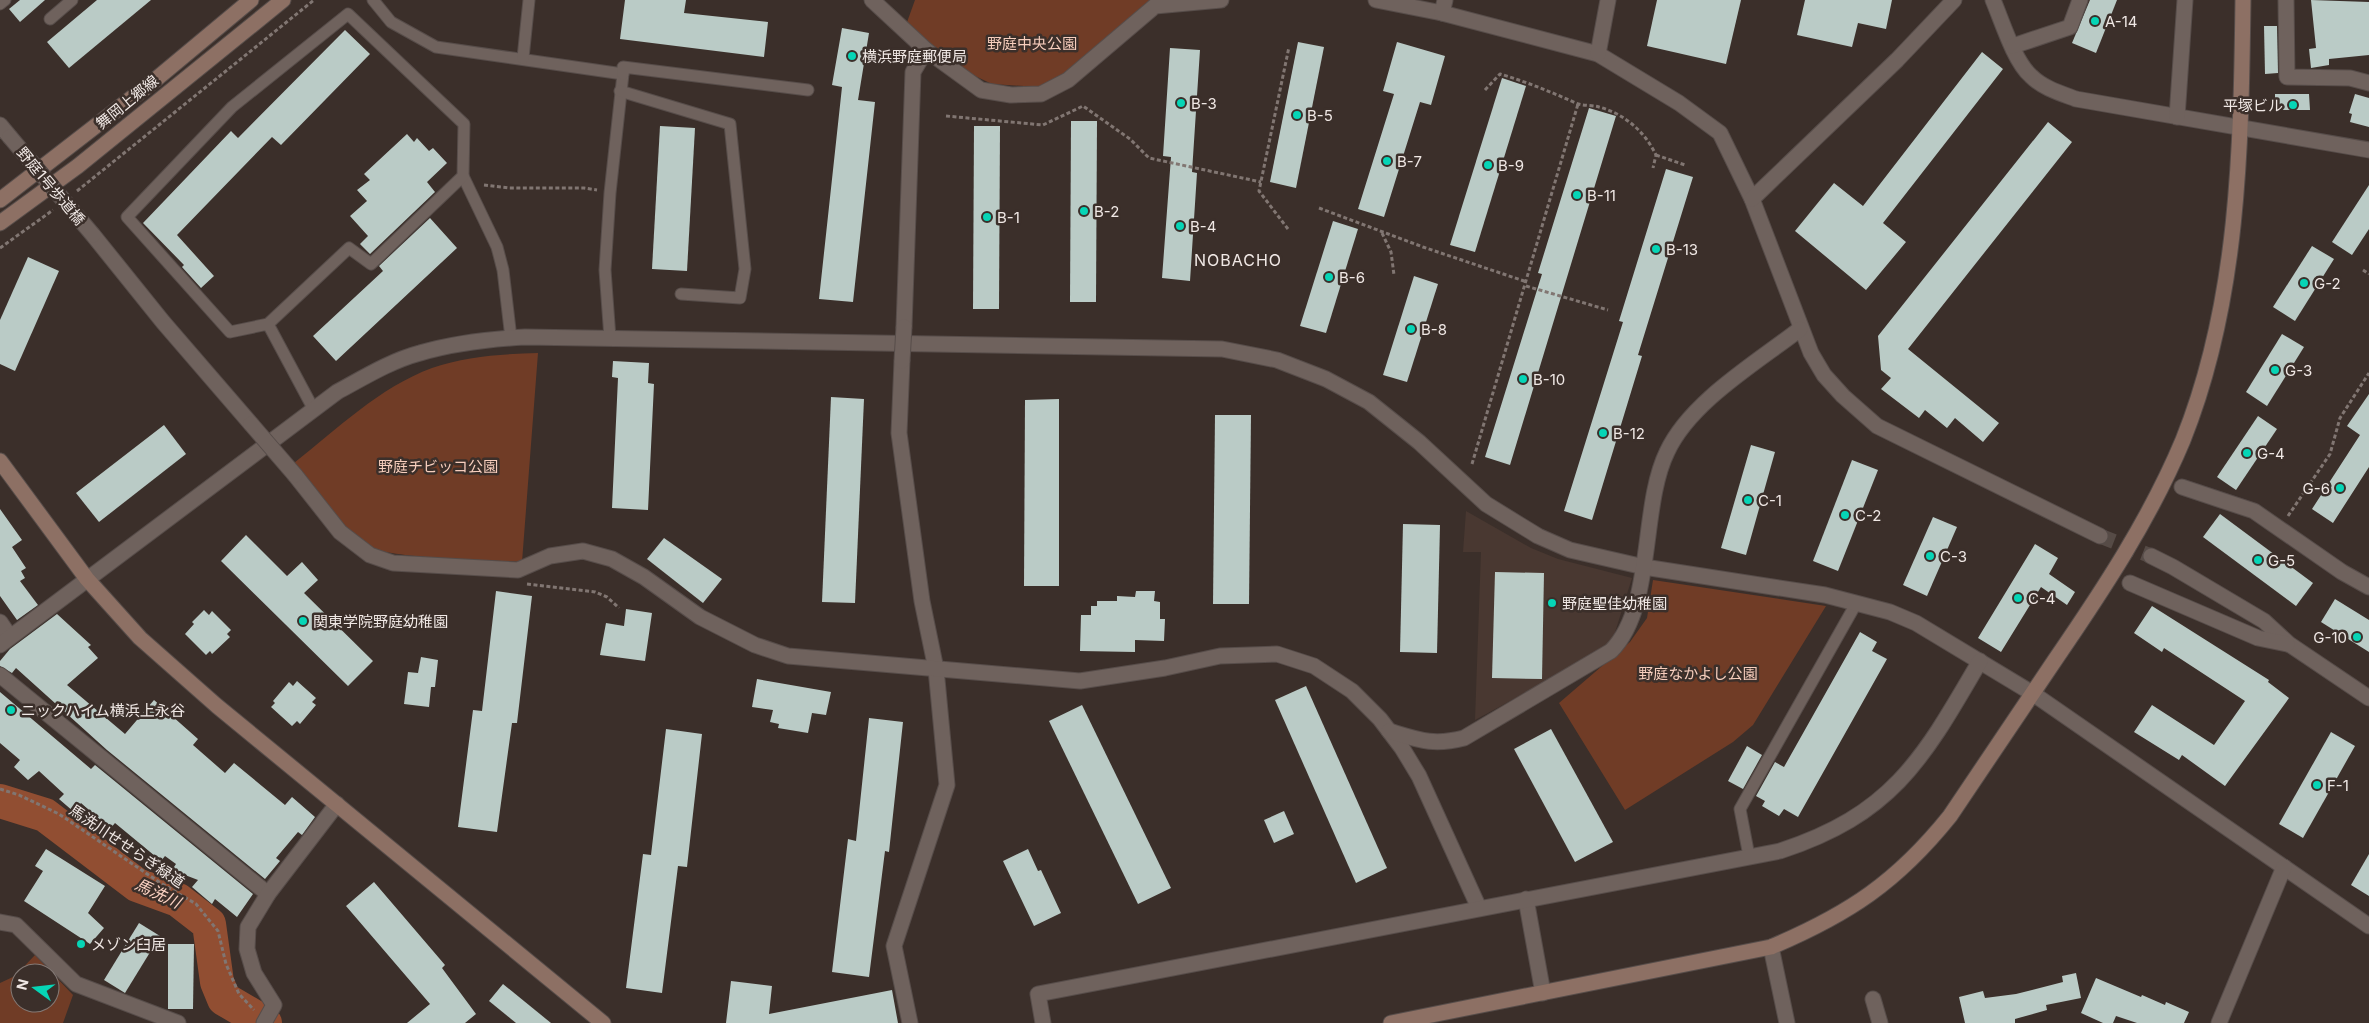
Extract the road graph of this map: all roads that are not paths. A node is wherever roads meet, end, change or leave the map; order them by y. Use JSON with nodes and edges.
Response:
{"nodes":[{"id":1,"x":5,"y":0,"type":"edge"},
{"id":2,"x":72,"y":0,"type":"edge"},
{"id":3,"x":251,"y":0,"type":"edge"},
{"id":4,"x":283,"y":0,"type":"edge"},
{"id":5,"x":373,"y":0,"type":"edge"},
{"id":6,"x":529,"y":0,"type":"edge"},
{"id":7,"x":872,"y":0,"type":"edge"},
{"id":8,"x":1221,"y":0,"type":"edge"},
{"id":9,"x":1376,"y":0,"type":"edge"},
{"id":10,"x":1608,"y":0,"type":"edge"},
{"id":11,"x":1954,"y":0,"type":"edge"},
{"id":12,"x":1993,"y":0,"type":"edge"},
{"id":13,"x":2080,"y":0,"type":"edge"},
{"id":14,"x":2185,"y":0,"type":"edge"},
{"id":15,"x":2243,"y":0,"type":"edge"},
{"id":16,"x":2286,"y":0,"type":"edge"},
{"id":17,"x":0,"y":4,"type":"edge"},
{"id":18,"x":1444,"y":6,"type":"edge"},
{"id":19,"x":50,"y":19,"type":"dead end"},
{"id":20,"x":2013,"y":46,"type":"junction"},
{"id":21,"x":926,"y":50,"type":"junction"},
{"id":22,"x":1598,"y":54,"type":"junction"},
{"id":23,"x":522,"y":58,"type":"junction"},
{"id":24,"x":623,"y":74,"type":"junction"},
{"id":25,"x":2369,"y":84,"type":"edge"},
{"id":26,"x":808,"y":90,"type":"dead end"},
{"id":27,"x":620,"y":91,"type":"junction"},
{"id":28,"x":2177,"y":117,"type":"junction"},
{"id":29,"x":0,"y":124,"type":"edge"},
{"id":30,"x":2241,"y":128,"type":"junction"},
{"id":31,"x":2369,"y":150,"type":"edge"},
{"id":32,"x":466,"y":181,"type":"junction"},
{"id":33,"x":0,"y":200,"type":"edge"},
{"id":34,"x":1752,"y":200,"type":"junction"},
{"id":35,"x":0,"y":223,"type":"edge"},
{"id":36,"x":682,"y":294,"type":"dead end"},
{"id":37,"x":268,"y":324,"type":"junction"},
{"id":38,"x":1800,"y":329,"type":"junction"},
{"id":39,"x":511,"y":338,"type":"junction"},
{"id":40,"x":610,"y":338,"type":"junction"},
{"id":41,"x":314,"y":410,"type":"junction"},
{"id":42,"x":0,"y":461,"type":"edge"},
{"id":43,"x":2182,"y":487,"type":"dead end"},
{"id":44,"x":2100,"y":536,"type":"tunnel mouth"},
{"id":45,"x":2151,"y":556,"type":"tunnel mouth"},
{"id":46,"x":1644,"y":567,"type":"junction"},
{"id":47,"x":87,"y":578,"type":"junction"},
{"id":48,"x":2130,"y":583,"type":"dead end"},
{"id":49,"x":2369,"y":587,"type":"edge"},
{"id":50,"x":1857,"y":602,"type":"junction"},
{"id":51,"x":0,"y":622,"type":"edge"},
{"id":52,"x":5,"y":641,"type":"edge"},
{"id":53,"x":2289,"y":644,"type":"junction"},
{"id":54,"x":1980,"y":661,"type":"junction"},
{"id":55,"x":936,"y":669,"type":"junction"},
{"id":56,"x":0,"y":675,"type":"edge"},
{"id":57,"x":2032,"y":693,"type":"junction"},
{"id":58,"x":2369,"y":698,"type":"edge"},
{"id":59,"x":1389,"y":731,"type":"junction"},
{"id":60,"x":338,"y":804,"type":"junction"},
{"id":61,"x":1749,"y":856,"type":"junction"},
{"id":62,"x":2284,"y":866,"type":"junction"},
{"id":63,"x":268,"y":894,"type":"junction"},
{"id":64,"x":1526,"y":899,"type":"junction"},
{"id":65,"x":1479,"y":908,"type":"junction"},
{"id":66,"x":0,"y":922,"type":"edge"},
{"id":67,"x":2369,"y":926,"type":"edge"},
{"id":68,"x":1771,"y":947,"type":"junction"},
{"id":69,"x":1543,"y":992,"type":"junction"},
{"id":70,"x":1873,"y":998,"type":"dead end"},
{"id":71,"x":266,"y":1020,"type":"edge"},
{"id":72,"x":178,"y":1023,"type":"edge"},
{"id":73,"x":603,"y":1023,"type":"edge"},
{"id":74,"x":910,"y":1023,"type":"edge"},
{"id":75,"x":1043,"y":1023,"type":"edge"},
{"id":76,"x":1391,"y":1023,"type":"edge"},
{"id":77,"x":1787,"y":1023,"type":"edge"},
{"id":78,"x":1880,"y":1023,"type":"edge"},
{"id":79,"x":2219,"y":1023,"type":"edge"}],
"edges":[{"from":1,"to":17,"type":"lane"},
{"from":2,"to":19,"type":"lane"},
{"from":3,"to":33,"type":"street","name":"舞岡上郷線"},
{"from":4,"to":35,"type":"street"},
{"from":5,"to":23,"type":"lane"},
{"from":6,"to":23,"type":"lane"},
{"from":7,"to":21,"type":"street"},
{"from":8,"to":21,"type":"street"},
{"from":9,"to":18,"type":"street"},
{"from":10,"to":22,"type":"street"},
{"from":11,"to":34,"type":"street"},
{"from":12,"to":20,"type":"street"},
{"from":13,"to":20,"type":"street"},
{"from":14,"to":28,"type":"street"},
{"from":15,"to":30,"type":"street"},
{"from":16,"to":25,"type":"street"},
{"from":18,"to":22,"type":"street"},
{"from":20,"to":28,"type":"street"},
{"from":21,"to":55,"type":"street","bridge":true},
{"from":22,"to":34,"type":"street"},
{"from":23,"to":24,"type":"lane"},
{"from":24,"to":26,"type":"lane"},
{"from":24,"to":27,"type":"lane"},
{"from":27,"to":36,"type":"lane"},
{"from":27,"to":40,"type":"lane"},
{"from":28,"to":30,"type":"street"},
{"from":29,"to":55,"type":"street","name":"野庭1号歩道橋","bridge":true},
{"from":30,"to":31,"type":"street"},
{"from":30,"to":57,"type":"street"},
{"from":32,"to":37,"type":"lane"},
{"from":32,"to":37,"type":"lane"},
{"from":32,"to":39,"type":"lane"},
{"from":34,"to":38,"type":"street"},
{"from":37,"to":41,"type":"lane"},
{"from":38,"to":44,"type":"street"},
{"from":38,"to":46,"type":"street"},
{"from":39,"to":40,"type":"street"},
{"from":39,"to":41,"type":"street"},
{"from":40,"to":46,"type":"street"},
{"from":41,"to":47,"type":"street"},
{"from":42,"to":47,"type":"street"},
{"from":43,"to":49,"type":"street"},
{"from":45,"to":53,"type":"street"},
{"from":46,"to":50,"type":"street"},
{"from":46,"to":59,"type":"street"},
{"from":47,"to":52,"type":"street"},
{"from":47,"to":60,"type":"street"},
{"from":48,"to":53,"type":"street"},
{"from":50,"to":54,"type":"street"},
{"from":50,"to":61,"type":"lane"},
{"from":51,"to":52,"type":"street"},
{"from":53,"to":58,"type":"street"},
{"from":54,"to":57,"type":"street"},
{"from":54,"to":61,"type":"street"},
{"from":55,"to":59,"type":"street","name":"野庭1号歩道橋"},
{"from":55,"to":74,"type":"street"},
{"from":56,"to":63,"type":"street"},
{"from":57,"to":62,"type":"street"},
{"from":57,"to":68,"type":"street"},
{"from":59,"to":65,"type":"street","name":"野庭1号歩道橋"},
{"from":60,"to":63,"type":"street"},
{"from":60,"to":73,"type":"street"},
{"from":61,"to":64,"type":"street"},
{"from":62,"to":67,"type":"street"},
{"from":62,"to":79,"type":"street"},
{"from":63,"to":71,"type":"street"},
{"from":64,"to":65,"type":"street"},
{"from":64,"to":69,"type":"street"},
{"from":65,"to":75,"type":"street"},
{"from":66,"to":72,"type":"street"},
{"from":68,"to":69,"type":"street"},
{"from":68,"to":77,"type":"street"},
{"from":69,"to":76,"type":"street"},
{"from":70,"to":78,"type":"street"}]}
